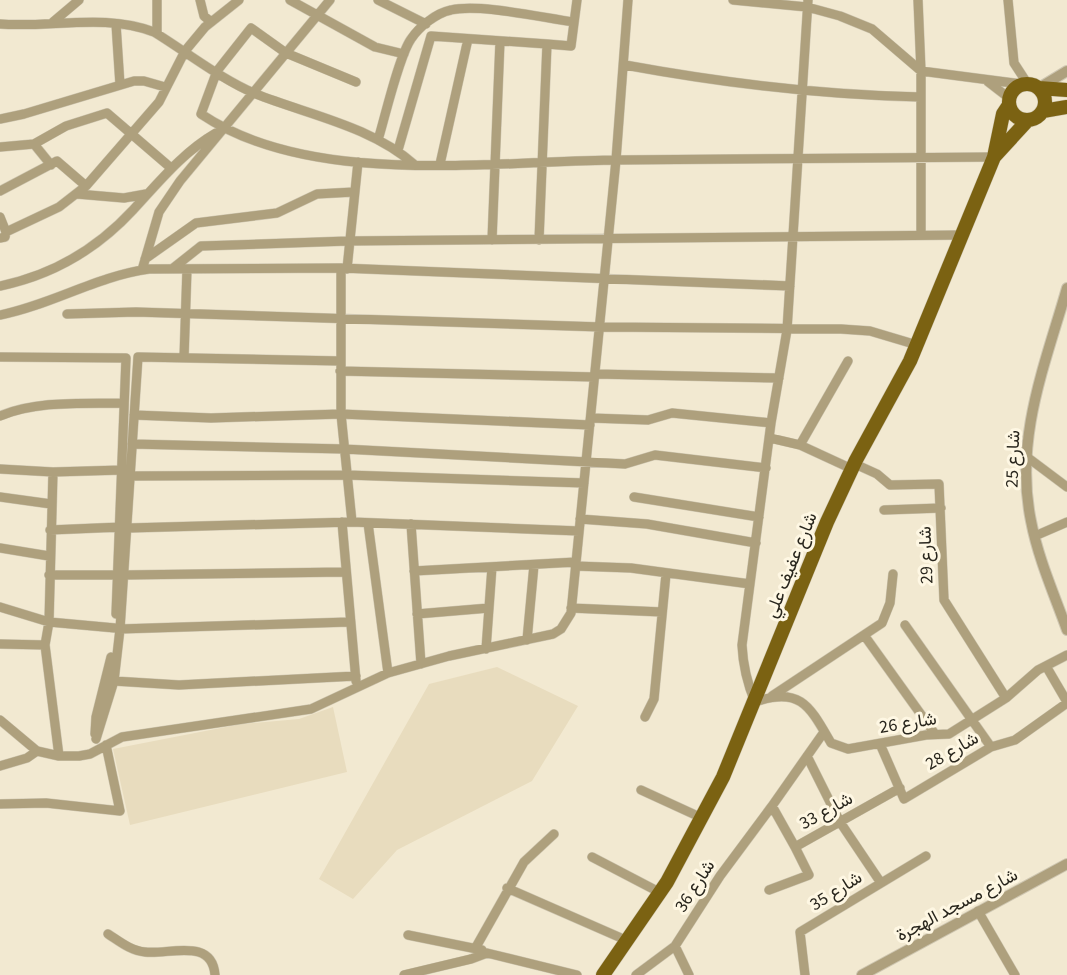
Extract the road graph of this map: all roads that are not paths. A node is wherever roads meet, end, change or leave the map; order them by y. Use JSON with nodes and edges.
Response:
{"nodes":[{"id":1,"x":79,"y":0,"type":"edge"},
{"id":2,"x":157,"y":0,"type":"edge"},
{"id":3,"x":200,"y":0,"type":"edge"},
{"id":4,"x":239,"y":0,"type":"edge"},
{"id":5,"x":290,"y":0,"type":"edge"},
{"id":6,"x":330,"y":0,"type":"edge"},
{"id":7,"x":378,"y":0,"type":"edge"},
{"id":8,"x":577,"y":0,"type":"edge"},
{"id":9,"x":627,"y":0,"type":"edge"},
{"id":10,"x":733,"y":0,"type":"edge"},
{"id":11,"x":918,"y":0,"type":"edge"},
{"id":12,"x":1008,"y":0,"type":"edge"},
{"id":13,"x":807,"y":3,"type":"edge"},
{"id":14,"x":316,"y":16,"type":"junction"},
{"id":15,"x":53,"y":22,"type":"junction"},
{"id":16,"x":211,"y":22,"type":"junction"},
{"id":17,"x":574,"y":22,"type":"junction"},
{"id":18,"x":0,"y":24,"type":"edge"},
{"id":19,"x":116,"y":24,"type":"junction"},
{"id":20,"x":426,"y":24,"type":"junction"},
{"id":21,"x":157,"y":33,"type":"junction"},
{"id":22,"x":468,"y":39,"type":"junction"},
{"id":23,"x":501,"y":41,"type":"junction"},
{"id":24,"x":546,"y":44,"type":"junction"},
{"id":25,"x":185,"y":51,"type":"junction"},
{"id":26,"x":286,"y":53,"type":"junction"},
{"id":27,"x":404,"y":54,"type":"junction"},
{"id":28,"x":625,"y":65,"type":"junction"},
{"id":29,"x":217,"y":71,"type":"junction"},
{"id":30,"x":921,"y":71,"type":"junction"},
{"id":31,"x":1067,"y":71,"type":"edge"},
{"id":32,"x":987,"y":81,"type":"junction"},
{"id":33,"x":357,"y":82,"type":"dead end"},
{"id":34,"x":120,"y":85,"type":"junction"},
{"id":35,"x":1029,"y":85,"type":"junction"},
{"id":36,"x":165,"y":87,"type":"junction"},
{"id":37,"x":1067,"y":90,"type":"edge"},
{"id":38,"x":802,"y":91,"type":"junction"},
{"id":39,"x":253,"y":93,"type":"junction"},
{"id":40,"x":920,"y":98,"type":"junction"},
{"id":41,"x":1009,"y":101,"type":"junction"},
{"id":42,"x":1067,"y":107,"type":"edge"},
{"id":43,"x":1043,"y":111,"type":"junction"},
{"id":44,"x":0,"y":119,"type":"edge"},
{"id":45,"x":1027,"y":121,"type":"junction"},
{"id":46,"x":223,"y":129,"type":"junction"},
{"id":47,"x":130,"y":134,"type":"junction"},
{"id":48,"x":378,"y":140,"type":"junction"},
{"id":49,"x":34,"y":144,"type":"junction"},
{"id":50,"x":0,"y":147,"type":"edge"},
{"id":51,"x":398,"y":150,"type":"junction"},
{"id":52,"x":994,"y":158,"type":"junction"},
{"id":53,"x":921,"y":159,"type":"junction"},
{"id":54,"x":616,"y":160,"type":"junction"},
{"id":55,"x":798,"y":160,"type":"junction"},
{"id":56,"x":358,"y":162,"type":"junction"},
{"id":57,"x":495,"y":163,"type":"junction"},
{"id":58,"x":540,"y":163,"type":"junction"},
{"id":59,"x":440,"y":164,"type":"junction"},
{"id":60,"x":51,"y":165,"type":"junction"},
{"id":61,"x":415,"y":165,"type":"junction"},
{"id":62,"x":171,"y":168,"type":"junction"},
{"id":63,"x":86,"y":186,"type":"junction"},
{"id":64,"x":0,"y":191,"type":"edge"},
{"id":65,"x":354,"y":192,"type":"junction"},
{"id":66,"x":77,"y":194,"type":"junction"},
{"id":67,"x":146,"y":194,"type":"junction"},
{"id":68,"x":0,"y":217,"type":"edge"},
{"id":69,"x":3,"y":235,"type":"edge"},
{"id":70,"x":921,"y":235,"type":"junction"},
{"id":71,"x":962,"y":235,"type":"junction"},
{"id":72,"x":794,"y":237,"type":"junction"},
{"id":73,"x":492,"y":240,"type":"junction"},
{"id":74,"x":539,"y":240,"type":"junction"},
{"id":75,"x":609,"y":240,"type":"junction"},
{"id":76,"x":348,"y":241,"type":"junction"},
{"id":77,"x":145,"y":259,"type":"junction"},
{"id":78,"x":344,"y":268,"type":"junction"},
{"id":79,"x":172,"y":269,"type":"junction"},
{"id":80,"x":187,"y":269,"type":"junction"},
{"id":81,"x":142,"y":270,"type":"junction"},
{"id":82,"x":605,"y":279,"type":"junction"},
{"id":83,"x":0,"y":286,"type":"edge"},
{"id":84,"x":790,"y":286,"type":"junction"},
{"id":85,"x":1067,"y":288,"type":"edge"},
{"id":86,"x":185,"y":313,"type":"junction"},
{"id":87,"x":67,"y":314,"type":"dead end"},
{"id":88,"x":0,"y":315,"type":"edge"},
{"id":89,"x":342,"y":320,"type":"junction"},
{"id":90,"x":601,"y":327,"type":"junction"},
{"id":91,"x":787,"y":330,"type":"junction"},
{"id":92,"x":917,"y":345,"type":"junction"},
{"id":93,"x":0,"y":357,"type":"edge"},
{"id":94,"x":184,"y":358,"type":"junction"},
{"id":95,"x":848,"y":360,"type":"dead end"},
{"id":96,"x":340,"y":366,"type":"junction"},
{"id":97,"x":596,"y":376,"type":"junction"},
{"id":98,"x":779,"y":378,"type":"junction"},
{"id":99,"x":124,"y":403,"type":"junction"},
{"id":100,"x":340,"y":414,"type":"junction"},
{"id":101,"x":134,"y":415,"type":"junction"},
{"id":102,"x":0,"y":416,"type":"edge"},
{"id":103,"x":591,"y":422,"type":"junction"},
{"id":104,"x":771,"y":423,"type":"junction"},
{"id":105,"x":770,"y":438,"type":"junction"},
{"id":106,"x":132,"y":444,"type":"junction"},
{"id":107,"x":800,"y":445,"type":"junction"},
{"id":108,"x":344,"y":449,"type":"junction"},
{"id":109,"x":1027,"y":457,"type":"junction"},
{"id":110,"x":586,"y":461,"type":"junction"},
{"id":111,"x":853,"y":466,"type":"junction"},
{"id":112,"x":766,"y":468,"type":"junction"},
{"id":113,"x":0,"y":469,"type":"edge"},
{"id":114,"x":53,"y":472,"type":"junction"},
{"id":115,"x":126,"y":473,"type":"junction"},
{"id":116,"x":347,"y":475,"type":"junction"},
{"id":117,"x":584,"y":483,"type":"junction"},
{"id":118,"x":1067,"y":487,"type":"edge"},
{"id":119,"x":0,"y":497,"type":"edge"},
{"id":120,"x":634,"y":497,"type":"dead end"},
{"id":121,"x":51,"y":504,"type":"junction"},
{"id":122,"x":941,"y":508,"type":"junction"},
{"id":123,"x":884,"y":510,"type":"dead end"},
{"id":124,"x":759,"y":517,"type":"junction"},
{"id":125,"x":580,"y":519,"type":"junction"},
{"id":126,"x":347,"y":522,"type":"junction"},
{"id":127,"x":368,"y":522,"type":"junction"},
{"id":128,"x":1067,"y":522,"type":"edge"},
{"id":129,"x":411,"y":524,"type":"junction"},
{"id":130,"x":125,"y":527,"type":"junction"},
{"id":131,"x":50,"y":530,"type":"junction"},
{"id":132,"x":579,"y":531,"type":"junction"},
{"id":133,"x":1035,"y":537,"type":"junction"},
{"id":134,"x":756,"y":543,"type":"junction"},
{"id":135,"x":0,"y":548,"type":"edge"},
{"id":136,"x":49,"y":556,"type":"junction"},
{"id":137,"x":575,"y":564,"type":"junction"},
{"id":138,"x":534,"y":565,"type":"junction"},
{"id":139,"x":492,"y":567,"type":"junction"},
{"id":140,"x":414,"y":571,"type":"junction"},
{"id":141,"x":345,"y":572,"type":"junction"},
{"id":142,"x":666,"y":574,"type":"junction"},
{"id":143,"x":893,"y":574,"type":"dead end"},
{"id":144,"x":49,"y":575,"type":"junction"},
{"id":145,"x":121,"y":575,"type":"junction"},
{"id":146,"x":750,"y":584,"type":"junction"},
{"id":147,"x":0,"y":607,"type":"edge"},
{"id":148,"x":489,"y":608,"type":"junction"},
{"id":149,"x":571,"y":608,"type":"junction"},
{"id":150,"x":662,"y":612,"type":"junction"},
{"id":151,"x":417,"y":614,"type":"junction"},
{"id":152,"x":49,"y":622,"type":"junction"},
{"id":153,"x":350,"y":622,"type":"junction"},
{"id":154,"x":905,"y":625,"type":"dead end"},
{"id":155,"x":118,"y":629,"type":"junction"},
{"id":156,"x":1067,"y":630,"type":"edge"},
{"id":157,"x":864,"y":635,"type":"junction"},
{"id":158,"x":527,"y":640,"type":"junction"},
{"id":159,"x":0,"y":644,"type":"edge"},
{"id":160,"x":45,"y":645,"type":"junction"},
{"id":161,"x":486,"y":649,"type":"junction"},
{"id":162,"x":1067,"y":656,"type":"edge"},
{"id":163,"x":421,"y":664,"type":"junction"},
{"id":164,"x":1046,"y":666,"type":"junction"},
{"id":165,"x":388,"y":674,"type":"junction"},
{"id":166,"x":356,"y":676,"type":"junction"},
{"id":167,"x":114,"y":681,"type":"junction"},
{"id":168,"x":357,"y":686,"type":"junction"},
{"id":169,"x":772,"y":696,"type":"junction"},
{"id":170,"x":1006,"y":698,"type":"junction"},
{"id":171,"x":755,"y":702,"type":"junction"},
{"id":172,"x":1067,"y":702,"type":"edge"},
{"id":173,"x":645,"y":717,"type":"dead end"},
{"id":174,"x":971,"y":719,"type":"junction"},
{"id":175,"x":0,"y":720,"type":"edge"},
{"id":176,"x":824,"y":732,"type":"junction"},
{"id":177,"x":935,"y":734,"type":"junction"},
{"id":178,"x":96,"y":739,"type":"junction"},
{"id":179,"x":880,"y":744,"type":"junction"},
{"id":180,"x":106,"y":745,"type":"junction"},
{"id":181,"x":991,"y":747,"type":"junction"},
{"id":182,"x":37,"y":750,"type":"junction"},
{"id":183,"x":96,"y":751,"type":"junction"},
{"id":184,"x":59,"y":756,"type":"junction"},
{"id":185,"x":807,"y":756,"type":"junction"},
{"id":186,"x":0,"y":766,"type":"edge"},
{"id":187,"x":900,"y":788,"type":"junction"},
{"id":188,"x":641,"y":790,"type":"dead end"},
{"id":189,"x":0,"y":804,"type":"edge"},
{"id":190,"x":772,"y":806,"type":"junction"},
{"id":191,"x":702,"y":818,"type":"junction"},
{"id":192,"x":840,"y":822,"type":"junction"},
{"id":193,"x":554,"y":834,"type":"dead end"},
{"id":194,"x":795,"y":847,"type":"junction"},
{"id":195,"x":926,"y":856,"type":"dead end"},
{"id":196,"x":592,"y":857,"type":"dead end"},
{"id":197,"x":1067,"y":864,"type":"edge"},
{"id":198,"x":881,"y":883,"type":"junction"},
{"id":199,"x":507,"y":888,"type":"junction"},
{"id":200,"x":769,"y":890,"type":"dead end"},
{"id":201,"x":659,"y":892,"type":"junction"},
{"id":202,"x":978,"y":911,"type":"junction"},
{"id":203,"x":108,"y":934,"type":"dead end"},
{"id":204,"x":408,"y":935,"type":"dead end"},
{"id":205,"x":628,"y":940,"type":"junction"},
{"id":206,"x":675,"y":945,"type":"junction"},
{"id":207,"x":476,"y":947,"type":"junction"},
{"id":208,"x":487,"y":953,"type":"junction"},
{"id":209,"x":215,"y":975,"type":"edge"},
{"id":210,"x":404,"y":975,"type":"edge"},
{"id":211,"x":577,"y":975,"type":"edge"},
{"id":212,"x":603,"y":975,"type":"edge"},
{"id":213,"x":636,"y":975,"type":"edge"},
{"id":214,"x":689,"y":975,"type":"edge"},
{"id":215,"x":806,"y":975,"type":"edge"},
{"id":216,"x":862,"y":975,"type":"edge"},
{"id":217,"x":1015,"y":975,"type":"edge"}],
"edges":[{"from":1,"to":15,"type":"street"},
{"from":2,"to":21,"type":"street"},
{"from":3,"to":16,"type":"street"},
{"from":4,"to":16,"type":"street"},
{"from":5,"to":14,"type":"street"},
{"from":6,"to":14,"type":"street"},
{"from":7,"to":20,"type":"street"},
{"from":8,"to":17,"type":"street"},
{"from":9,"to":28,"type":"street"},
{"from":10,"to":13,"type":"street"},
{"from":11,"to":30,"type":"street"},
{"from":12,"to":35,"type":"street"},
{"from":13,"to":30,"type":"street"},
{"from":13,"to":38,"type":"street"},
{"from":14,"to":26,"type":"street"},
{"from":14,"to":27,"type":"street"},
{"from":15,"to":18,"type":"street"},
{"from":15,"to":19,"type":"street"},
{"from":16,"to":25,"type":"street"},
{"from":17,"to":20,"type":"street"},
{"from":17,"to":24,"type":"street"},
{"from":19,"to":21,"type":"street"},
{"from":19,"to":34,"type":"street"},
{"from":20,"to":27,"type":"street"},
{"from":21,"to":25,"type":"street"},
{"from":22,"to":23,"type":"street"},
{"from":22,"to":51,"type":"street"},
{"from":22,"to":59,"type":"street"},
{"from":23,"to":24,"type":"street"},
{"from":23,"to":57,"type":"street"},
{"from":24,"to":58,"type":"street"},
{"from":25,"to":29,"type":"street"},
{"from":25,"to":36,"type":"street"},
{"from":26,"to":29,"type":"street"},
{"from":26,"to":33,"type":"street"},
{"from":26,"to":39,"type":"street"},
{"from":27,"to":48,"type":"street"},
{"from":28,"to":38,"type":"street"},
{"from":28,"to":54,"type":"street"},
{"from":29,"to":39,"type":"street"},
{"from":29,"to":46,"type":"street"},
{"from":30,"to":32,"type":"street"},
{"from":30,"to":40,"type":"street"},
{"from":31,"to":35,"type":"street"},
{"from":32,"to":35,"type":"street"},
{"from":32,"to":41,"type":"street"},
{"from":34,"to":36,"type":"street"},
{"from":34,"to":44,"type":"street"},
{"from":35,"to":37,"type":"main road"},
{"from":35,"to":41,"type":"main road"},
{"from":35,"to":43,"type":"main road"},
{"from":36,"to":47,"type":"street"},
{"from":38,"to":40,"type":"street"},
{"from":38,"to":55,"type":"street"},
{"from":39,"to":46,"type":"street"},
{"from":39,"to":48,"type":"street"},
{"from":40,"to":53,"type":"street"},
{"from":41,"to":45,"type":"main road"},
{"from":41,"to":52,"type":"main road","name":"شارع عفيف علي"},
{"from":42,"to":43,"type":"main road"},
{"from":43,"to":45,"type":"main road"},
{"from":45,"to":52,"type":"main road","name":"شارع عفيف علي"},
{"from":46,"to":56,"type":"street"},
{"from":46,"to":62,"type":"street"},
{"from":46,"to":77,"type":"street"},
{"from":47,"to":49,"type":"street"},
{"from":47,"to":62,"type":"street"},
{"from":47,"to":63,"type":"street"},
{"from":48,"to":51,"type":"street"},
{"from":49,"to":50,"type":"street"},
{"from":49,"to":60,"type":"street"},
{"from":51,"to":61,"type":"street"},
{"from":52,"to":53,"type":"street"},
{"from":52,"to":71,"type":"main road","name":"شارع عفيف علي"},
{"from":53,"to":55,"type":"street"},
{"from":53,"to":70,"type":"street"},
{"from":54,"to":55,"type":"street"},
{"from":54,"to":58,"type":"street"},
{"from":54,"to":75,"type":"street"},
{"from":55,"to":72,"type":"street"},
{"from":56,"to":61,"type":"street"},
{"from":56,"to":65,"type":"street"},
{"from":57,"to":58,"type":"street"},
{"from":57,"to":59,"type":"street"},
{"from":57,"to":73,"type":"street"},
{"from":58,"to":74,"type":"street"},
{"from":59,"to":61,"type":"street"},
{"from":60,"to":63,"type":"street"},
{"from":60,"to":64,"type":"street"},
{"from":62,"to":67,"type":"street"},
{"from":63,"to":66,"type":"street"},
{"from":65,"to":76,"type":"street"},
{"from":65,"to":77,"type":"street"},
{"from":66,"to":67,"type":"street"},
{"from":66,"to":69,"type":"street"},
{"from":67,"to":83,"type":"street"},
{"from":68,"to":69,"type":"street"},
{"from":70,"to":71,"type":"street"},
{"from":70,"to":72,"type":"street"},
{"from":71,"to":92,"type":"main road","name":"شارع عفيف علي"},
{"from":72,"to":75,"type":"street"},
{"from":72,"to":84,"type":"street"},
{"from":73,"to":74,"type":"street"},
{"from":73,"to":76,"type":"street"},
{"from":74,"to":75,"type":"street"},
{"from":75,"to":82,"type":"street"},
{"from":76,"to":78,"type":"street"},
{"from":76,"to":79,"type":"street"},
{"from":77,"to":81,"type":"street"},
{"from":78,"to":80,"type":"street"},
{"from":78,"to":82,"type":"street"},
{"from":78,"to":89,"type":"street"},
{"from":79,"to":80,"type":"street"},
{"from":79,"to":81,"type":"street"},
{"from":80,"to":86,"type":"street"},
{"from":81,"to":88,"type":"street"},
{"from":82,"to":84,"type":"street"},
{"from":82,"to":90,"type":"street"},
{"from":84,"to":91,"type":"street"},
{"from":85,"to":109,"type":"street","name":"شارع 25"},
{"from":86,"to":87,"type":"street"},
{"from":86,"to":89,"type":"street"},
{"from":86,"to":94,"type":"street"},
{"from":89,"to":90,"type":"street"},
{"from":89,"to":96,"type":"street"},
{"from":90,"to":91,"type":"street"},
{"from":90,"to":97,"type":"street"},
{"from":91,"to":92,"type":"street"},
{"from":91,"to":98,"type":"street"},
{"from":92,"to":111,"type":"main road","name":"شارع عفيف علي"},
{"from":93,"to":99,"type":"street"},
{"from":94,"to":96,"type":"street"},
{"from":94,"to":101,"type":"street"},
{"from":95,"to":107,"type":"street"},
{"from":96,"to":97,"type":"street"},
{"from":96,"to":100,"type":"street"},
{"from":97,"to":98,"type":"street"},
{"from":97,"to":103,"type":"street"},
{"from":98,"to":104,"type":"street"},
{"from":99,"to":102,"type":"street"},
{"from":99,"to":115,"type":"street"},
{"from":100,"to":101,"type":"street"},
{"from":100,"to":103,"type":"street"},
{"from":100,"to":108,"type":"street"},
{"from":101,"to":106,"type":"street"},
{"from":103,"to":104,"type":"street"},
{"from":103,"to":110,"type":"street"},
{"from":104,"to":105,"type":"street"},
{"from":105,"to":107,"type":"street"},
{"from":105,"to":112,"type":"street"},
{"from":106,"to":108,"type":"street"},
{"from":106,"to":115,"type":"street"},
{"from":107,"to":111,"type":"street"},
{"from":108,"to":110,"type":"street"},
{"from":108,"to":116,"type":"street"},
{"from":109,"to":118,"type":"street"},
{"from":109,"to":133,"type":"street","name":"شارع 25"},
{"from":110,"to":112,"type":"street"},
{"from":110,"to":117,"type":"street"},
{"from":111,"to":122,"type":"street","name":"شارع 29"},
{"from":111,"to":171,"type":"main road","name":"شارع عفيف علي"},
{"from":112,"to":124,"type":"street"},
{"from":113,"to":114,"type":"street"},
{"from":114,"to":115,"type":"street"},
{"from":114,"to":121,"type":"street"},
{"from":115,"to":116,"type":"street"},
{"from":115,"to":130,"type":"street"},
{"from":116,"to":117,"type":"street"},
{"from":116,"to":126,"type":"street"},
{"from":117,"to":125,"type":"street"},
{"from":119,"to":121,"type":"street"},
{"from":120,"to":124,"type":"street"},
{"from":121,"to":131,"type":"street"},
{"from":122,"to":123,"type":"street"},
{"from":122,"to":170,"type":"street","name":"شارع 29"},
{"from":124,"to":134,"type":"street"},
{"from":125,"to":132,"type":"street"},
{"from":125,"to":134,"type":"street"},
{"from":126,"to":127,"type":"street"},
{"from":126,"to":130,"type":"street"},
{"from":126,"to":141,"type":"street"},
{"from":127,"to":129,"type":"street"},
{"from":127,"to":165,"type":"street"},
{"from":128,"to":133,"type":"street"},
{"from":129,"to":132,"type":"street"},
{"from":129,"to":140,"type":"street"},
{"from":130,"to":131,"type":"street"},
{"from":130,"to":145,"type":"street"},
{"from":131,"to":136,"type":"street"},
{"from":132,"to":137,"type":"street"},
{"from":133,"to":156,"type":"street","name":"شارع 25"},
{"from":134,"to":146,"type":"street"},
{"from":135,"to":136,"type":"street"},
{"from":136,"to":144,"type":"street"},
{"from":137,"to":138,"type":"street"},
{"from":137,"to":142,"type":"street"},
{"from":137,"to":149,"type":"street"},
{"from":138,"to":139,"type":"street"},
{"from":138,"to":158,"type":"street"},
{"from":139,"to":140,"type":"street"},
{"from":139,"to":148,"type":"street"},
{"from":140,"to":151,"type":"street"},
{"from":141,"to":145,"type":"street"},
{"from":141,"to":153,"type":"street"},
{"from":142,"to":146,"type":"street"},
{"from":142,"to":150,"type":"street"},
{"from":143,"to":157,"type":"street"},
{"from":144,"to":145,"type":"street"},
{"from":144,"to":152,"type":"street"},
{"from":145,"to":155,"type":"street"},
{"from":146,"to":171,"type":"street"},
{"from":147,"to":152,"type":"street"},
{"from":148,"to":151,"type":"street"},
{"from":148,"to":161,"type":"street"},
{"from":149,"to":150,"type":"street"},
{"from":149,"to":158,"type":"street"},
{"from":150,"to":173,"type":"street"},
{"from":151,"to":163,"type":"street"},
{"from":152,"to":155,"type":"street"},
{"from":152,"to":160,"type":"street"},
{"from":153,"to":155,"type":"street"},
{"from":153,"to":166,"type":"street"},
{"from":154,"to":174,"type":"street"},
{"from":155,"to":167,"type":"street"},
{"from":155,"to":178,"type":"street"},
{"from":157,"to":169,"type":"street"},
{"from":157,"to":177,"type":"street"},
{"from":158,"to":161,"type":"street"},
{"from":159,"to":160,"type":"street"},
{"from":160,"to":184,"type":"street"},
{"from":161,"to":163,"type":"street"},
{"from":162,"to":164,"type":"street","name":"شارع 26"},
{"from":163,"to":165,"type":"street"},
{"from":164,"to":170,"type":"street","name":"شارع 26"},
{"from":164,"to":172,"type":"street"},
{"from":165,"to":168,"type":"street"},
{"from":166,"to":167,"type":"street"},
{"from":166,"to":168,"type":"street"},
{"from":167,"to":178,"type":"street"},
{"from":168,"to":180,"type":"street"},
{"from":169,"to":171,"type":"street"},
{"from":169,"to":176,"type":"street","name":"شارع 26"},
{"from":170,"to":174,"type":"street","name":"شارع 26"},
{"from":171,"to":191,"type":"main road","name":"شارع عفيف علي"},
{"from":172,"to":181,"type":"street","name":"شارع 28"},
{"from":174,"to":177,"type":"street","name":"شارع 26"},
{"from":174,"to":181,"type":"street"},
{"from":175,"to":182,"type":"street"},
{"from":176,"to":179,"type":"street","name":"شارع 26"},
{"from":176,"to":185,"type":"street","name":"شارع 33"},
{"from":177,"to":179,"type":"street","name":"شارع 26"},
{"from":178,"to":183,"type":"street"},
{"from":179,"to":187,"type":"street"},
{"from":180,"to":183,"type":"street"},
{"from":180,"to":189,"type":"street"},
{"from":181,"to":187,"type":"street","name":"شارع 28"},
{"from":182,"to":184,"type":"street"},
{"from":182,"to":186,"type":"street"},
{"from":183,"to":184,"type":"street"},
{"from":185,"to":190,"type":"street","name":"شارع 33"},
{"from":185,"to":192,"type":"street"},
{"from":187,"to":192,"type":"street","name":"شارع 33"},
{"from":188,"to":191,"type":"street"},
{"from":190,"to":194,"type":"street","name":"شارع 33"},
{"from":190,"to":206,"type":"street","name":"شارع 36"},
{"from":191,"to":201,"type":"main road","name":"شارع عفيف علي"},
{"from":192,"to":194,"type":"street","name":"شارع 33"},
{"from":192,"to":198,"type":"street"},
{"from":193,"to":199,"type":"street"},
{"from":194,"to":200,"type":"street"},
{"from":195,"to":198,"type":"street","name":"شارع 35"},
{"from":196,"to":201,"type":"street"},
{"from":197,"to":202,"type":"street","name":"شارع مسجد الهجرة"},
{"from":198,"to":215,"type":"street","name":"شارع 35"},
{"from":199,"to":205,"type":"street"},
{"from":199,"to":207,"type":"street"},
{"from":201,"to":205,"type":"main road","name":"شارع عفيف علي"},
{"from":202,"to":216,"type":"street","name":"شارع مسجد الهجرة"},
{"from":202,"to":217,"type":"street"},
{"from":203,"to":209,"type":"street"},
{"from":204,"to":207,"type":"street"},
{"from":205,"to":212,"type":"main road","name":"شارع عفيف علي"},
{"from":206,"to":213,"type":"street","name":"شارع 36"},
{"from":206,"to":214,"type":"street"},
{"from":207,"to":208,"type":"street"},
{"from":208,"to":210,"type":"street"},
{"from":208,"to":211,"type":"street"}]}
